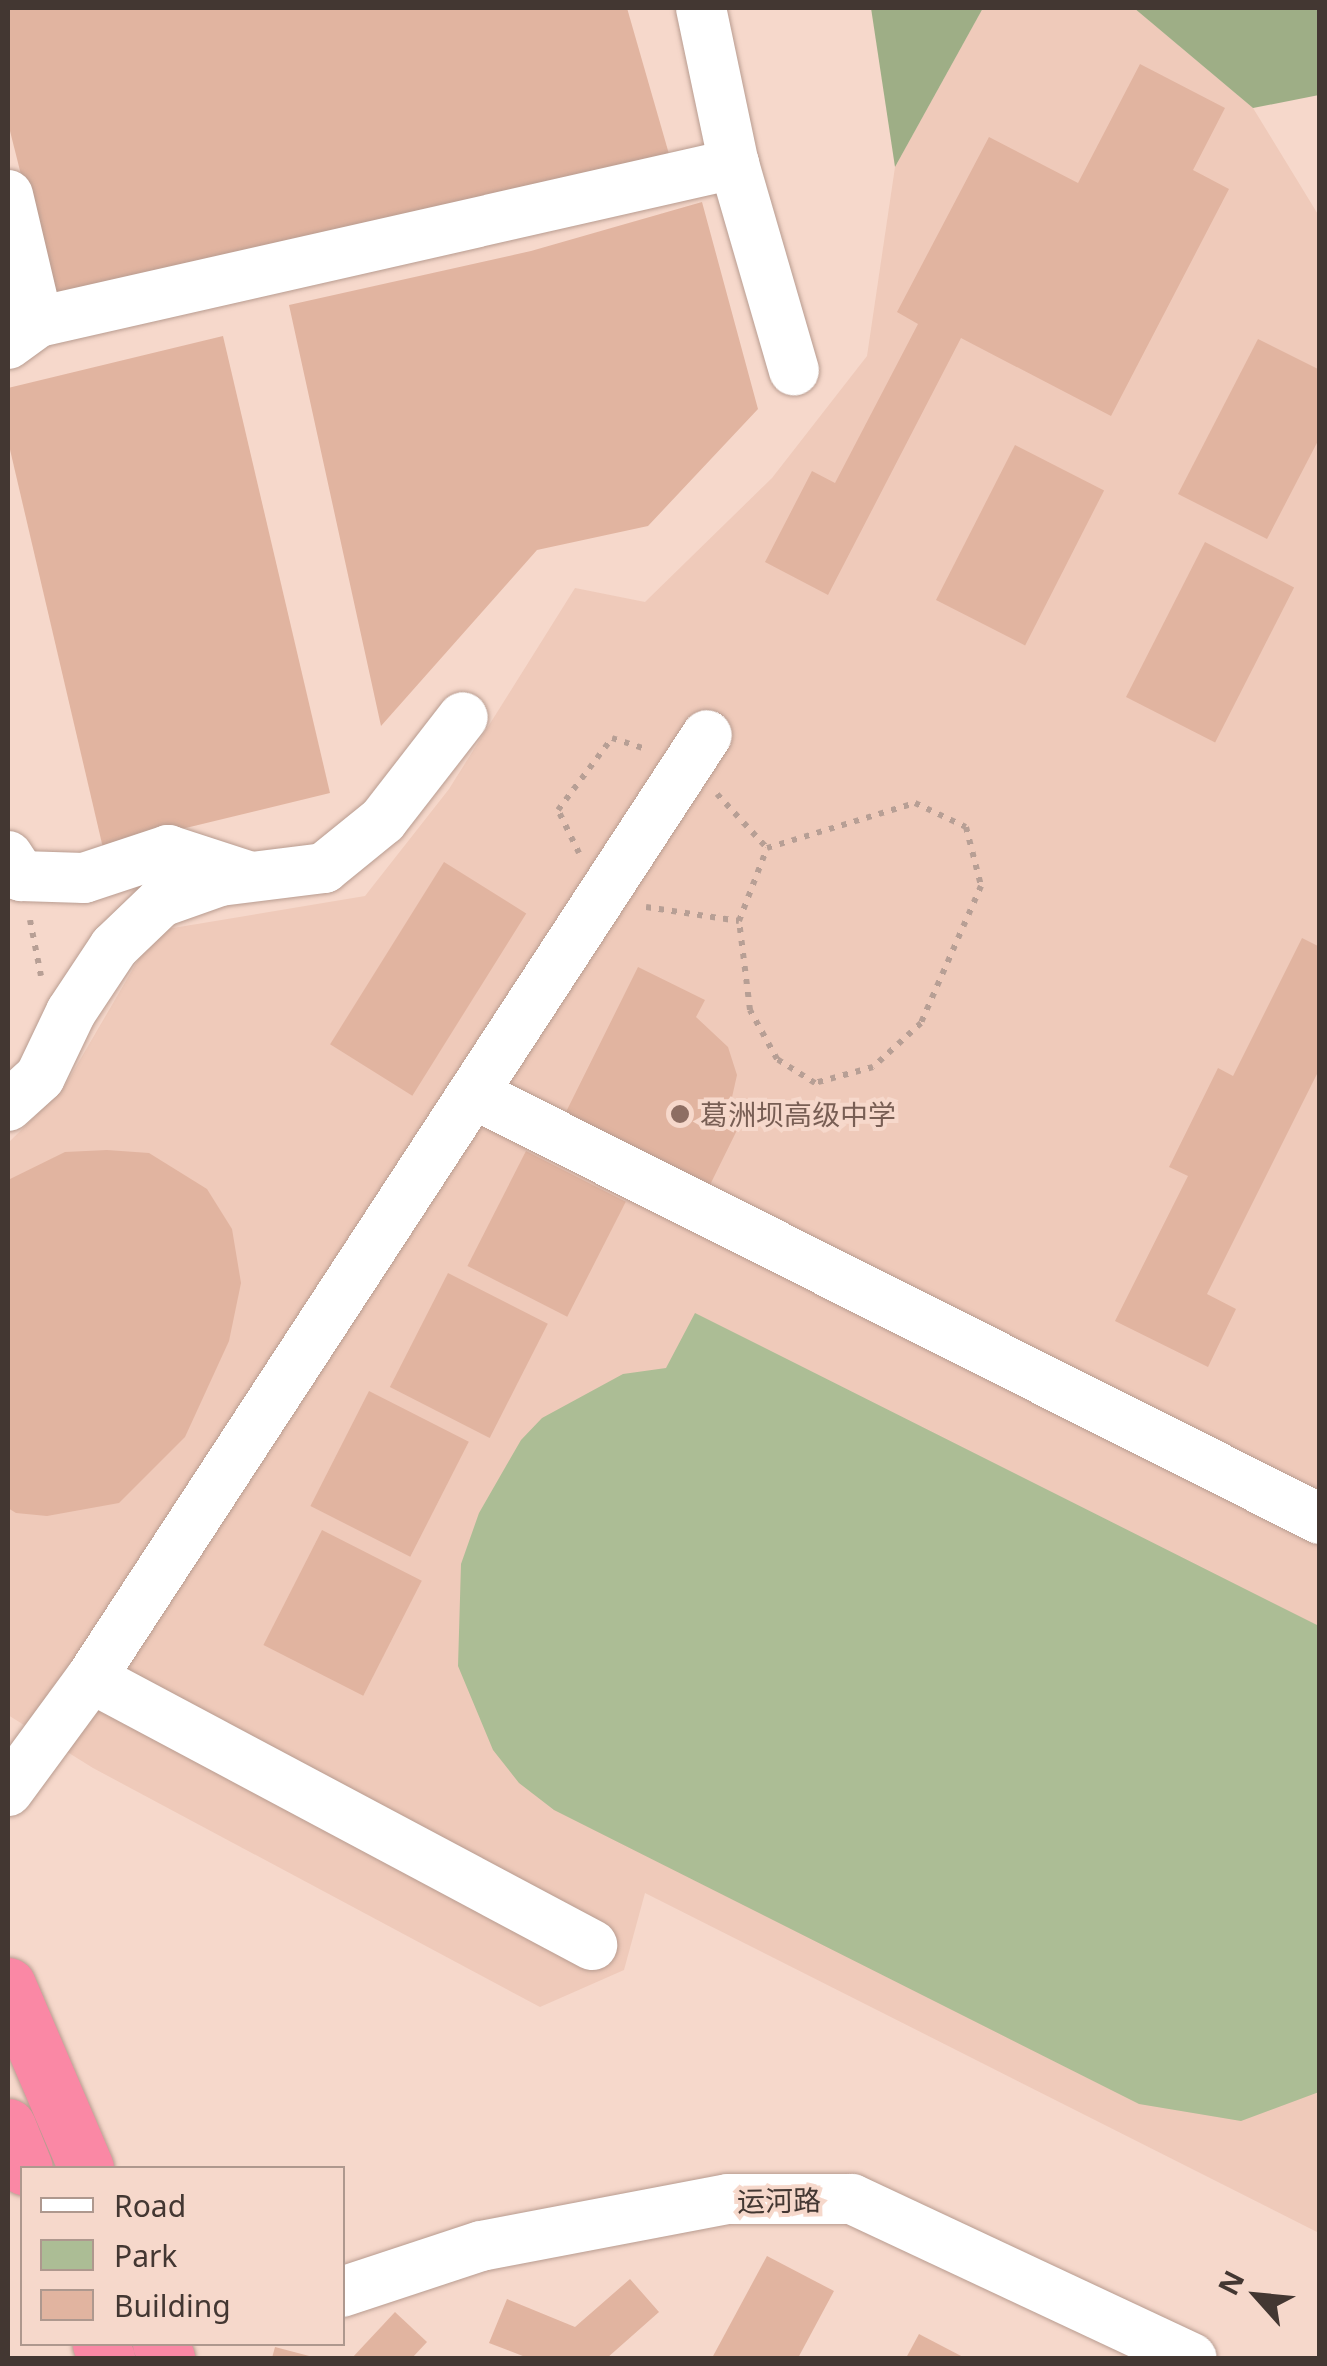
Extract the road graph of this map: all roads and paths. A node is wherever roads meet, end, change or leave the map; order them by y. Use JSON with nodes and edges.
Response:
{"nodes":[{"id":1,"x":701,"y":8,"type":"edge"},
{"id":2,"x":734,"y":164,"type":"junction"},
{"id":3,"x":8,"y":195,"type":"edge"},
{"id":4,"x":23,"y":333,"type":"edge"},
{"id":5,"x":794,"y":370,"type":"dead end"},
{"id":6,"x":462,"y":717,"type":"dead end"},
{"id":7,"x":698,"y":749,"type":"junction"},
{"id":8,"x":767,"y":848,"type":"junction"},
{"id":9,"x":14,"y":866,"type":"edge"},
{"id":10,"x":252,"y":877,"type":"junction"},
{"id":11,"x":601,"y":900,"type":"junction"},
{"id":12,"x":739,"y":921,"type":"junction"},
{"id":13,"x":54,"y":1046,"type":"junction"},
{"id":14,"x":476,"y":1095,"type":"junction"},
{"id":15,"x":8,"y":1106,"type":"edge"},
{"id":16,"x":1320,"y":1519,"type":"edge"},
{"id":17,"x":92,"y":1678,"type":"junction"},
{"id":18,"x":8,"y":1791,"type":"edge"},
{"id":19,"x":592,"y":1945,"type":"dead end"},
{"id":20,"x":8,"y":1985,"type":"edge"},
{"id":21,"x":8,"y":2126,"type":"edge"},
{"id":22,"x":24,"y":2166,"type":"edge"},
{"id":23,"x":85,"y":2166,"type":"edge"},
{"id":24,"x":345,"y":2291,"type":"edge"},
{"id":25,"x":1192,"y":2358,"type":"edge"}],
"edges":[{"from":1,"to":2,"type":"street"},
{"from":2,"to":4,"type":"street"},
{"from":2,"to":5,"type":"street"},
{"from":3,"to":4,"type":"street"},
{"from":6,"to":10,"type":"street"},
{"from":7,"to":8,"type":"path"},
{"from":7,"to":11,"type":"street"},
{"from":7,"to":11,"type":"path"},
{"from":8,"to":12,"type":"path"},
{"from":8,"to":12,"type":"path"},
{"from":9,"to":10,"type":"street"},
{"from":9,"to":13,"type":"path"},
{"from":10,"to":13,"type":"street"},
{"from":11,"to":12,"type":"path"},
{"from":11,"to":14,"type":"street"},
{"from":13,"to":15,"type":"street"},
{"from":14,"to":16,"type":"street"},
{"from":14,"to":17,"type":"street"},
{"from":17,"to":18,"type":"street"},
{"from":17,"to":19,"type":"street"},
{"from":20,"to":23,"type":"highway"},
{"from":21,"to":22,"type":"highway"},
{"from":24,"to":25,"type":"street","name":"运河路"}]}
